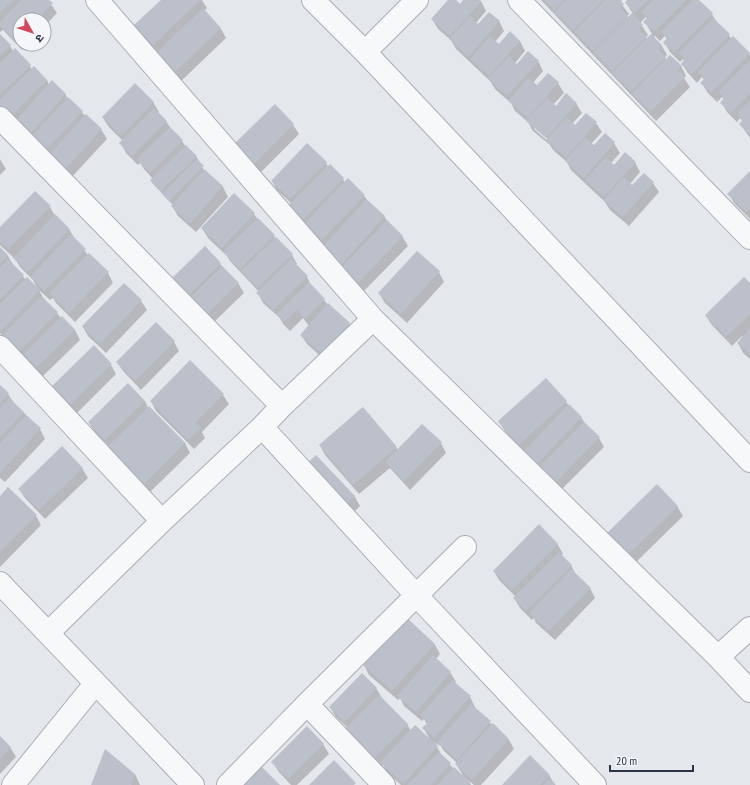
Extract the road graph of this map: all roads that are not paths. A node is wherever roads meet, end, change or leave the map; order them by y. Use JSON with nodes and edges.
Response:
{"nodes":[{"id":1,"x":97,"y":0,"type":"edge"},
{"id":2,"x":313,"y":0,"type":"edge"},
{"id":3,"x":417,"y":0,"type":"edge"},
{"id":4,"x":519,"y":0,"type":"edge"},
{"id":5,"x":365,"y":52,"type":"junction"},
{"id":6,"x":0,"y":118,"type":"edge"},
{"id":7,"x":750,"y":238,"type":"edge"},
{"id":8,"x":373,"y":319,"type":"junction"},
{"id":9,"x":0,"y":347,"type":"edge"},
{"id":10,"x":282,"y":406,"type":"junction"},
{"id":11,"x":262,"y":427,"type":"junction"},
{"id":12,"x":750,"y":460,"type":"edge"},
{"id":13,"x":162,"y":521,"type":"junction"},
{"id":14,"x":465,"y":547,"type":"dead end"},
{"id":15,"x":0,"y":583,"type":"edge"},
{"id":16,"x":416,"y":595,"type":"junction"},
{"id":17,"x":750,"y":628,"type":"edge"},
{"id":18,"x":48,"y":633,"type":"junction"},
{"id":19,"x":718,"y":657,"type":"junction"},
{"id":20,"x":95,"y":684,"type":"junction"},
{"id":21,"x":750,"y":691,"type":"edge"},
{"id":22,"x":307,"y":704,"type":"junction"},
{"id":23,"x":13,"y":785,"type":"edge"},
{"id":24,"x":193,"y":785,"type":"edge"},
{"id":25,"x":228,"y":785,"type":"edge"},
{"id":26,"x":384,"y":785,"type":"edge"},
{"id":27,"x":595,"y":785,"type":"edge"}],
"edges":[{"from":1,"to":8,"type":"street"},
{"from":2,"to":5,"type":"street"},
{"from":3,"to":5,"type":"street"},
{"from":4,"to":7,"type":"street"},
{"from":5,"to":12,"type":"street"},
{"from":6,"to":10,"type":"street"},
{"from":8,"to":10,"type":"street"},
{"from":8,"to":19,"type":"street"},
{"from":9,"to":13,"type":"street"},
{"from":10,"to":11,"type":"street"},
{"from":11,"to":13,"type":"street"},
{"from":11,"to":16,"type":"street"},
{"from":13,"to":18,"type":"street"},
{"from":14,"to":16,"type":"street"},
{"from":15,"to":18,"type":"street"},
{"from":16,"to":22,"type":"street"},
{"from":16,"to":27,"type":"street"},
{"from":17,"to":19,"type":"street"},
{"from":18,"to":20,"type":"street"},
{"from":19,"to":21,"type":"street"},
{"from":20,"to":23,"type":"street"},
{"from":20,"to":24,"type":"street"},
{"from":22,"to":25,"type":"street"},
{"from":22,"to":26,"type":"street"}]}
